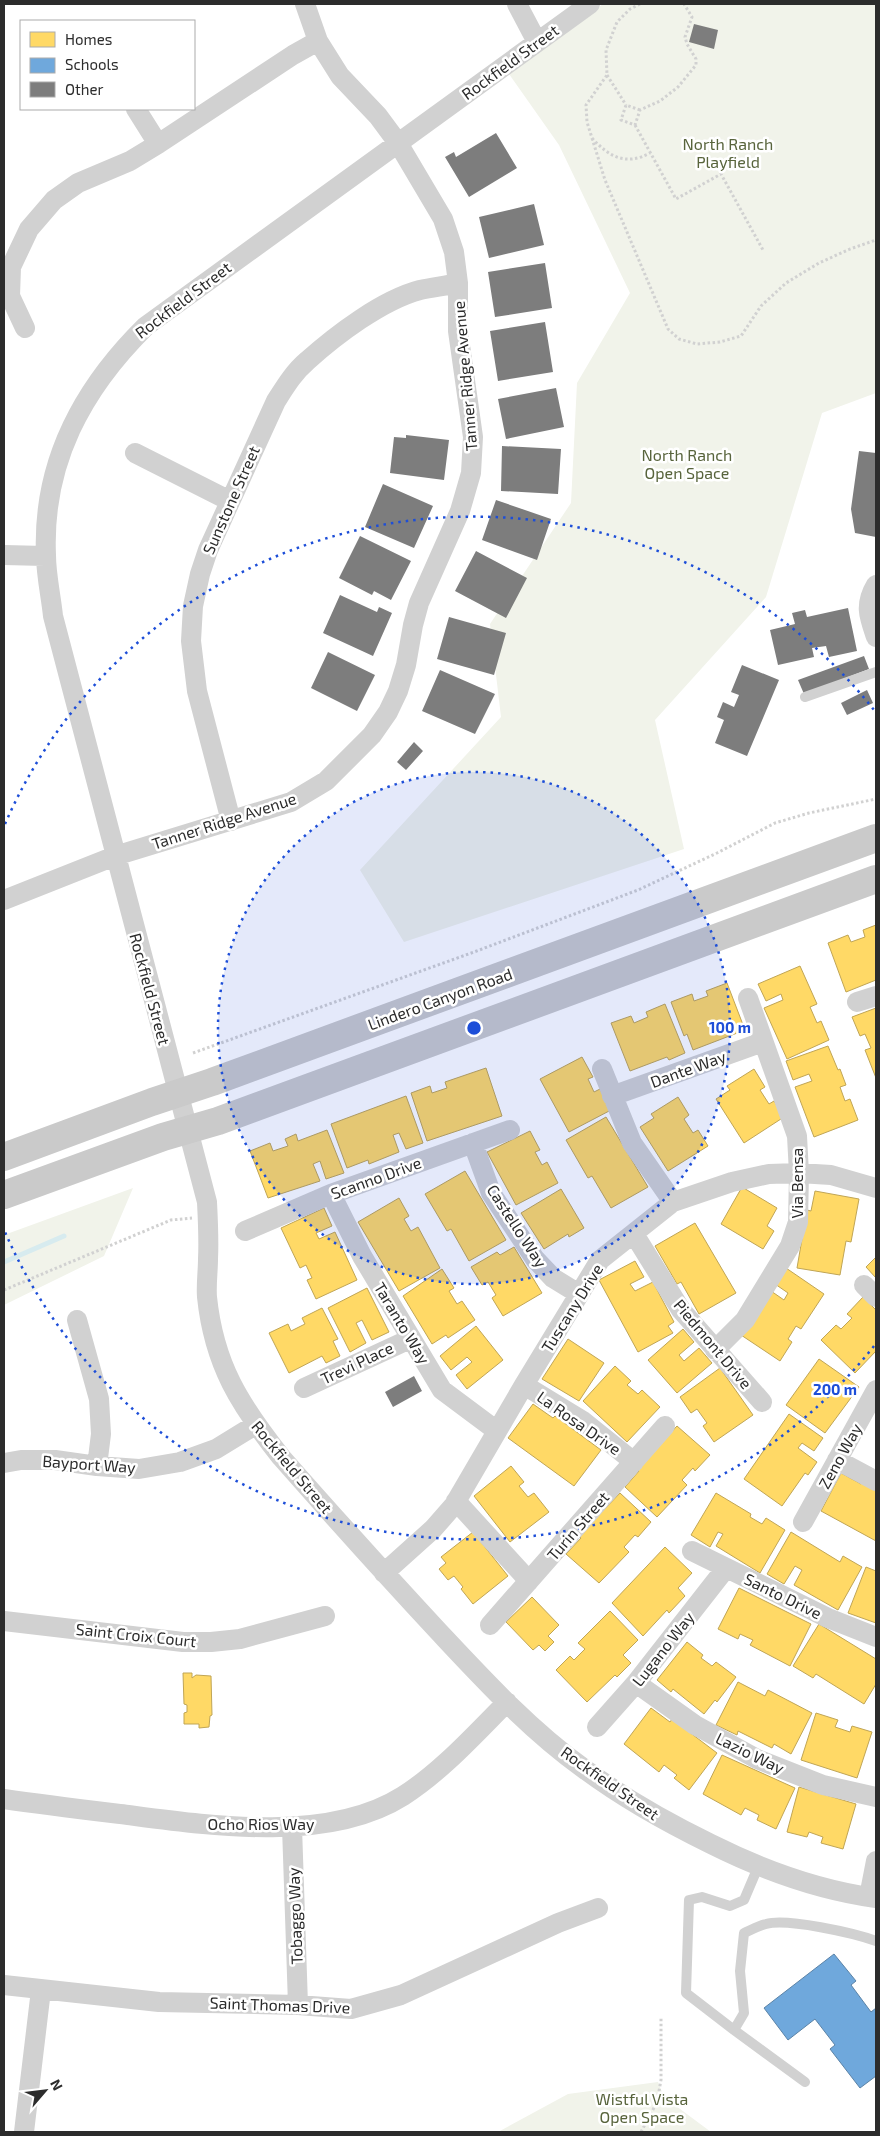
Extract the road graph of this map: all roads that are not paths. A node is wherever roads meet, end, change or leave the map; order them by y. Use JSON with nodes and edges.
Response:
{"nodes":[{"id":1,"x":305,"y":4,"type":"edge"},
{"id":2,"x":517,"y":4,"type":"edge"},
{"id":3,"x":590,"y":4,"type":"edge"},
{"id":4,"x":318,"y":41,"type":"junction"},
{"id":5,"x":537,"y":42,"type":"junction"},
{"id":6,"x":137,"y":110,"type":"edge"},
{"id":7,"x":398,"y":143,"type":"junction"},
{"id":8,"x":158,"y":144,"type":"junction"},
{"id":9,"x":458,"y":283,"type":"junction"},
{"id":10,"x":25,"y":328,"type":"dead end"},
{"id":11,"x":135,"y":454,"type":"dead end"},
{"id":12,"x":230,"y":501,"type":"junction"},
{"id":13,"x":4,"y":555,"type":"edge"},
{"id":14,"x":46,"y":556,"type":"junction"},
{"id":15,"x":876,"y":585,"type":"edge"},
{"id":16,"x":876,"y":637,"type":"edge"},
{"id":17,"x":876,"y":672,"type":"edge"},
{"id":18,"x":805,"y":698,"type":"dead end"},
{"id":19,"x":231,"y":821,"type":"junction"},
{"id":20,"x":876,"y":838,"type":"edge"},
{"id":21,"x":115,"y":856,"type":"junction"},
{"id":22,"x":876,"y":879,"type":"edge"},
{"id":23,"x":4,"y":900,"type":"edge"},
{"id":24,"x":748,"y":998,"type":"dead end"},
{"id":25,"x":763,"y":1042,"type":"junction"},
{"id":26,"x":602,"y":1069,"type":"dead end"},
{"id":27,"x":178,"y":1095,"type":"junction"},
{"id":28,"x":612,"y":1096,"type":"junction"},
{"id":29,"x":187,"y":1130,"type":"junction"},
{"id":30,"x":510,"y":1130,"type":"dead end"},
{"id":31,"x":473,"y":1143,"type":"junction"},
{"id":32,"x":4,"y":1156,"type":"edge"},
{"id":33,"x":799,"y":1173,"type":"junction"},
{"id":34,"x":876,"y":1188,"type":"edge"},
{"id":35,"x":331,"y":1194,"type":"junction"},
{"id":36,"x":4,"y":1195,"type":"edge"},
{"id":37,"x":673,"y":1202,"type":"junction"},
{"id":38,"x":245,"y":1232,"type":"dead end"},
{"id":39,"x":634,"y":1234,"type":"junction"},
{"id":40,"x":579,"y":1294,"type":"junction"},
{"id":41,"x":77,"y":1320,"type":"dead end"},
{"id":42,"x":410,"y":1339,"type":"junction"},
{"id":43,"x":715,"y":1350,"type":"junction"},
{"id":44,"x":524,"y":1384,"type":"junction"},
{"id":45,"x":304,"y":1388,"type":"dead end"},
{"id":46,"x":876,"y":1390,"type":"edge"},
{"id":47,"x":762,"y":1402,"type":"dead end"},
{"id":48,"x":255,"y":1425,"type":"junction"},
{"id":49,"x":665,"y":1426,"type":"dead end"},
{"id":50,"x":497,"y":1431,"type":"junction"},
{"id":51,"x":837,"y":1460,"type":"junction"},
{"id":52,"x":634,"y":1462,"type":"junction"},
{"id":53,"x":4,"y":1463,"type":"edge"},
{"id":54,"x":97,"y":1466,"type":"junction"},
{"id":55,"x":876,"y":1481,"type":"edge"},
{"id":56,"x":456,"y":1501,"type":"junction"},
{"id":57,"x":803,"y":1522,"type":"dead end"},
{"id":58,"x":692,"y":1551,"type":"dead end"},
{"id":59,"x":726,"y":1568,"type":"junction"},
{"id":60,"x":384,"y":1573,"type":"junction"},
{"id":61,"x":529,"y":1581,"type":"junction"},
{"id":62,"x":325,"y":1616,"type":"dead end"},
{"id":63,"x":4,"y":1621,"type":"edge"},
{"id":64,"x":490,"y":1625,"type":"dead end"},
{"id":65,"x":876,"y":1637,"type":"edge"},
{"id":66,"x":636,"y":1683,"type":"junction"},
{"id":67,"x":508,"y":1702,"type":"junction"},
{"id":68,"x":597,"y":1728,"type":"dead end"},
{"id":69,"x":876,"y":1797,"type":"edge"},
{"id":70,"x":4,"y":1799,"type":"edge"},
{"id":71,"x":292,"y":1827,"type":"junction"},
{"id":72,"x":876,"y":1861,"type":"edge"},
{"id":73,"x":758,"y":1867,"type":"junction"},
{"id":74,"x":873,"y":1898,"type":"edge"},
{"id":75,"x":598,"y":1908,"type":"dead end"},
{"id":76,"x":876,"y":1941,"type":"edge"},
{"id":77,"x":4,"y":1985,"type":"edge"},
{"id":78,"x":41,"y":1990,"type":"junction"},
{"id":79,"x":298,"y":2005,"type":"junction"},
{"id":80,"x":734,"y":2030,"type":"junction"},
{"id":81,"x":805,"y":2082,"type":"dead end"},
{"id":82,"x":24,"y":2132,"type":"edge"}],
"edges":[{"from":1,"to":4,"type":"street","name":"Tanner Ridge Avenue"},
{"from":2,"to":5,"type":"street"},
{"from":3,"to":5,"type":"street","name":"Rockfield Street"},
{"from":4,"to":7,"type":"street","name":"Tanner Ridge Avenue"},
{"from":4,"to":8,"type":"street"},
{"from":5,"to":7,"type":"street","name":"Rockfield Street"},
{"from":6,"to":8,"type":"street"},
{"from":7,"to":9,"type":"street","name":"Tanner Ridge Avenue"},
{"from":7,"to":14,"type":"street","name":"Rockfield Street"},
{"from":8,"to":10,"type":"street"},
{"from":9,"to":12,"type":"street","name":"Sunstone Street"},
{"from":9,"to":19,"type":"street","name":"Tanner Ridge Avenue"},
{"from":11,"to":12,"type":"street"},
{"from":12,"to":19,"type":"street","name":"Sunstone Street"},
{"from":13,"to":14,"type":"street"},
{"from":14,"to":21,"type":"street","name":"Rockfield Street"},
{"from":15,"to":16,"type":"street"},
{"from":17,"to":18,"type":"lane"},
{"from":19,"to":21,"type":"street","name":"Tanner Ridge Avenue"},
{"from":20,"to":27,"type":"main road","name":"Lindero Canyon Road"},
{"from":21,"to":23,"type":"street","name":"Tanner Ridge Avenue"},
{"from":21,"to":27,"type":"street","name":"Rockfield Street"},
{"from":22,"to":29,"type":"main road"},
{"from":24,"to":25,"type":"street","name":"Via Bensa"},
{"from":25,"to":28,"type":"street","name":"Dante Way"},
{"from":25,"to":33,"type":"street","name":"Via Bensa"},
{"from":26,"to":28,"type":"street"},
{"from":27,"to":29,"type":"street","name":"Rockfield Street"},
{"from":27,"to":32,"type":"main road","name":"Lindero Canyon Road"},
{"from":28,"to":37,"type":"street"},
{"from":29,"to":36,"type":"main road"},
{"from":29,"to":48,"type":"street","name":"Rockfield Street"},
{"from":30,"to":31,"type":"street","name":"Scanno Drive"},
{"from":31,"to":35,"type":"street","name":"Scanno Drive"},
{"from":31,"to":40,"type":"street","name":"Castello Way"},
{"from":33,"to":34,"type":"street","name":"Tuscany Drive"},
{"from":33,"to":37,"type":"street","name":"Tuscany Drive"},
{"from":33,"to":43,"type":"street","name":"Via Bensa"},
{"from":35,"to":38,"type":"street","name":"Scanno Drive"},
{"from":35,"to":42,"type":"street","name":"Taranto Way"},
{"from":37,"to":39,"type":"street","name":"Tuscany Drive"},
{"from":39,"to":40,"type":"street","name":"Tuscany Drive"},
{"from":39,"to":43,"type":"street","name":"Piedmont Drive"},
{"from":40,"to":44,"type":"street","name":"Tuscany Drive"},
{"from":41,"to":54,"type":"street"},
{"from":42,"to":45,"type":"street","name":"Trevi Place"},
{"from":42,"to":50,"type":"street","name":"Taranto Way"},
{"from":43,"to":47,"type":"street","name":"Piedmont Drive"},
{"from":44,"to":50,"type":"street","name":"Tuscany Drive"},
{"from":44,"to":52,"type":"street","name":"La Rosa Drive"},
{"from":46,"to":51,"type":"street","name":"Zeno Way"},
{"from":48,"to":54,"type":"street","name":"Bayport Way"},
{"from":48,"to":60,"type":"street","name":"Rockfield Street"},
{"from":49,"to":52,"type":"street","name":"Turin Street"},
{"from":50,"to":56,"type":"street","name":"Tuscany Drive"},
{"from":51,"to":55,"type":"street"},
{"from":51,"to":57,"type":"street","name":"Zeno Way"},
{"from":52,"to":61,"type":"street","name":"Turin Street"},
{"from":53,"to":54,"type":"street","name":"Bayport Way"},
{"from":56,"to":60,"type":"street","name":"Tuscany Drive"},
{"from":56,"to":61,"type":"street"},
{"from":58,"to":59,"type":"street","name":"Santo Drive"},
{"from":59,"to":65,"type":"street","name":"Santo Drive"},
{"from":59,"to":66,"type":"street","name":"Lugano Way"},
{"from":60,"to":67,"type":"street","name":"Rockfield Street"},
{"from":61,"to":64,"type":"street","name":"Turin Street"},
{"from":62,"to":63,"type":"street","name":"Saint Croix Court"},
{"from":66,"to":68,"type":"street","name":"Lugano Way"},
{"from":66,"to":69,"type":"street","name":"Lazio Way"},
{"from":67,"to":71,"type":"street","name":"Ocho Rios Way"},
{"from":67,"to":73,"type":"street","name":"Rockfield Street"},
{"from":70,"to":71,"type":"street","name":"Ocho Rios Way"},
{"from":71,"to":79,"type":"street","name":"Tobaggo Way"},
{"from":72,"to":74,"type":"street"},
{"from":73,"to":74,"type":"street","name":"Rockfield Street"},
{"from":73,"to":80,"type":"lane"},
{"from":75,"to":79,"type":"street","name":"Saint Thomas Drive"},
{"from":76,"to":80,"type":"lane"},
{"from":77,"to":78,"type":"street","name":"Saint Thomas Drive"},
{"from":78,"to":79,"type":"street","name":"Saint Thomas Drive"},
{"from":78,"to":82,"type":"street"},
{"from":80,"to":81,"type":"lane"}]}
